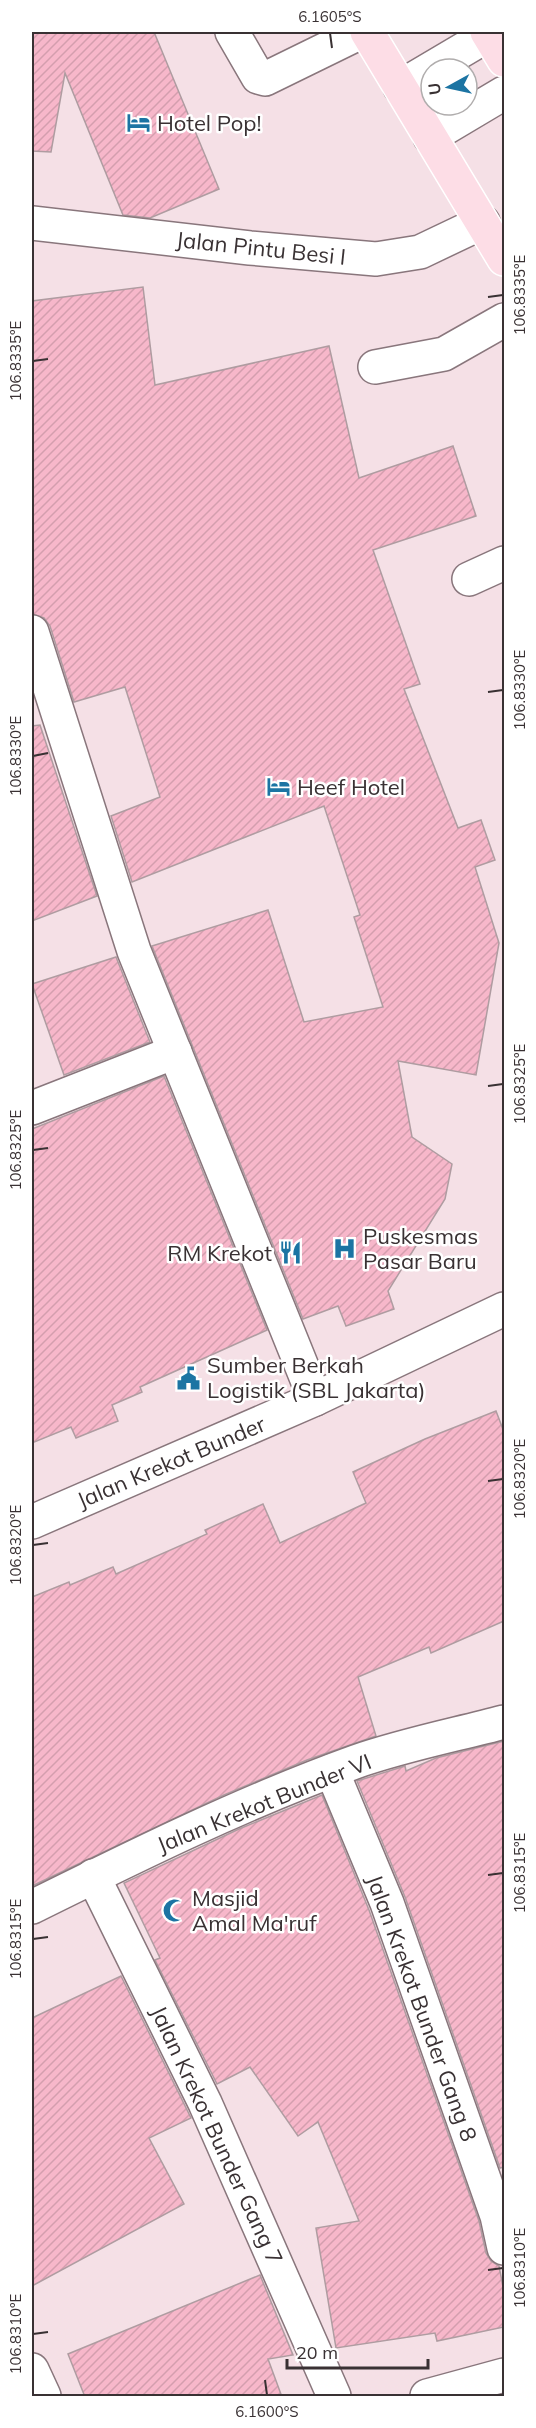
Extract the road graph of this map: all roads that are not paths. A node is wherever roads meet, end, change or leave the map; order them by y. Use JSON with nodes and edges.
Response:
{"nodes":[{"id":1,"x":232,"y":32,"type":"edge"},
{"id":2,"x":361,"y":32,"type":"edge"},
{"id":3,"x":367,"y":32,"type":"edge"},
{"id":4,"x":494,"y":39,"type":"edge"},
{"id":5,"x":400,"y":87,"type":"junction"},
{"id":6,"x":504,"y":93,"type":"edge"},
{"id":7,"x":430,"y":137,"type":"junction"},
{"id":8,"x":483,"y":222,"type":"junction"},
{"id":9,"x":32,"y":223,"type":"edge"},
{"id":10,"x":504,"y":259,"type":"edge"},
{"id":11,"x":504,"y":320,"type":"edge"},
{"id":12,"x":375,"y":367,"type":"dead end"},
{"id":13,"x":504,"y":563,"type":"edge"},
{"id":14,"x":469,"y":579,"type":"dead end"},
{"id":15,"x":32,"y":632,"type":"edge"},
{"id":16,"x":175,"y":1052,"type":"junction"},
{"id":17,"x":32,"y":1108,"type":"edge"},
{"id":18,"x":504,"y":1309,"type":"edge"},
{"id":19,"x":315,"y":1399,"type":"junction"},
{"id":20,"x":32,"y":1522,"type":"edge"},
{"id":21,"x":504,"y":1722,"type":"edge"},
{"id":22,"x":332,"y":1771,"type":"junction"},
{"id":23,"x":93,"y":1876,"type":"junction"},
{"id":24,"x":32,"y":1907,"type":"edge"},
{"id":25,"x":504,"y":2248,"type":"edge"},
{"id":26,"x":32,"y":2370,"type":"edge"},
{"id":27,"x":504,"y":2375,"type":"edge"},
{"id":28,"x":428,"y":2396,"type":"edge"},
{"id":29,"x":44,"y":2397,"type":"edge"},
{"id":30,"x":334,"y":2397,"type":"edge"}],
"edges":[{"from":1,"to":2,"type":"street"},
{"from":3,"to":5,"type":"main road"},
{"from":4,"to":5,"type":"street"},
{"from":5,"to":7,"type":"main road"},
{"from":6,"to":7,"type":"street"},
{"from":7,"to":8,"type":"main road"},
{"from":8,"to":9,"type":"street","name":"Jalan Pintu Besi I"},
{"from":8,"to":10,"type":"main road"},
{"from":11,"to":12,"type":"street"},
{"from":13,"to":14,"type":"street"},
{"from":15,"to":16,"type":"street"},
{"from":16,"to":17,"type":"street"},
{"from":16,"to":19,"type":"street"},
{"from":18,"to":19,"type":"street","name":"Jalan Krekot Bunder"},
{"from":19,"to":20,"type":"street","name":"Jalan Krekot Bunder"},
{"from":21,"to":22,"type":"street","name":"Jalan Krekot Bunder VI"},
{"from":22,"to":23,"type":"street","name":"Jalan Krekot Bunder VI"},
{"from":22,"to":25,"type":"street","name":"Jalan Krekot Bunder Gang 8"},
{"from":23,"to":24,"type":"street","name":"Jalan Krekot Bunder VI"},
{"from":23,"to":30,"type":"street","name":"Jalan Krekot Bunder Gang 7"},
{"from":26,"to":29,"type":"street"},
{"from":27,"to":28,"type":"street"}]}
